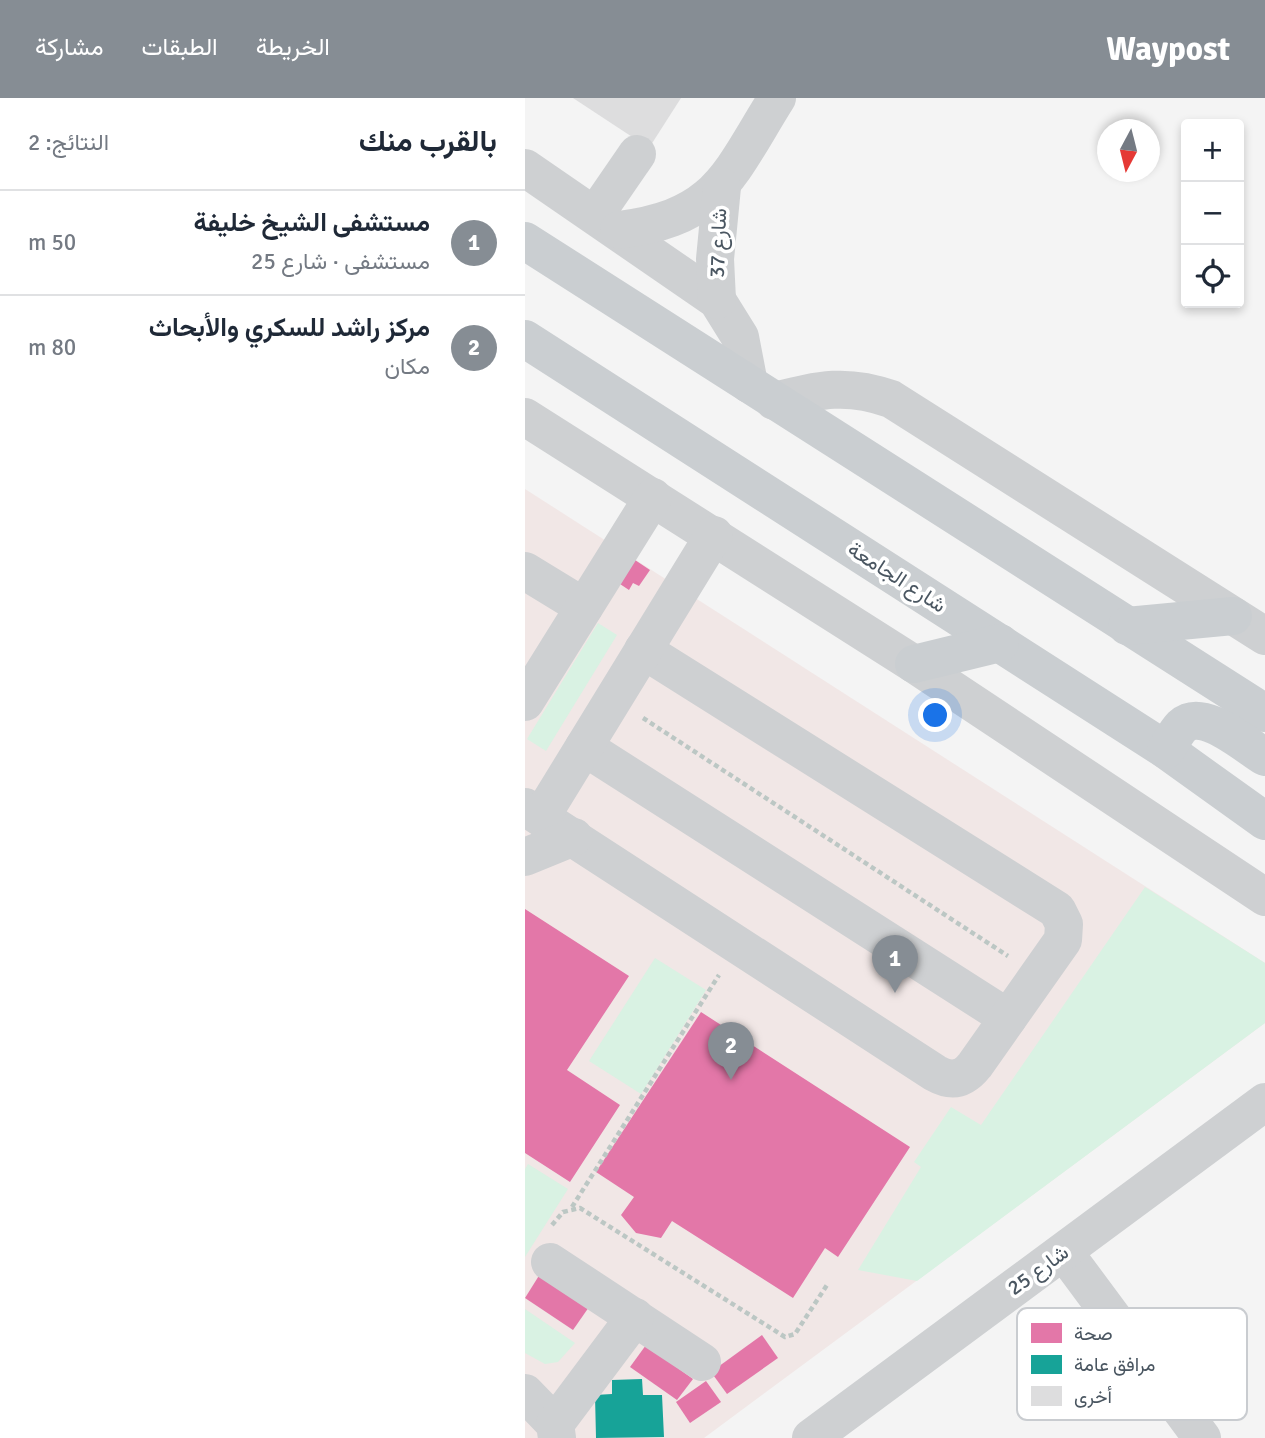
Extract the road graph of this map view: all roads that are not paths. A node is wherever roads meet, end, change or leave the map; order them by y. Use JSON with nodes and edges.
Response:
{"nodes":[{"id":1,"x":777,"y":98,"type":"edge"},
{"id":2,"x":637,"y":154,"type":"dead end"},
{"id":3,"x":525,"y":168,"type":"edge"},
{"id":4,"x":722,"y":187,"type":"junction"},
{"id":5,"x":607,"y":222,"type":"junction"},
{"id":6,"x":525,"y":241,"type":"edge"},
{"id":7,"x":717,"y":300,"type":"junction"},
{"id":8,"x":525,"y":339,"type":"edge"},
{"id":9,"x":762,"y":392,"type":"junction"},
{"id":10,"x":525,"y":418,"type":"edge"},
{"id":11,"x":653,"y":497,"type":"junction"},
{"id":12,"x":714,"y":535,"type":"junction"},
{"id":13,"x":525,"y":570,"type":"edge"},
{"id":14,"x":584,"y":607,"type":"junction"},
{"id":15,"x":1233,"y":616,"type":"junction"},
{"id":16,"x":1127,"y":626,"type":"junction"},
{"id":17,"x":1265,"y":636,"type":"edge"},
{"id":18,"x":1000,"y":643,"type":"junction"},
{"id":19,"x":643,"y":650,"type":"junction"},
{"id":20,"x":913,"y":664,"type":"junction"},
{"id":21,"x":525,"y":702,"type":"edge"},
{"id":22,"x":1265,"y":713,"type":"edge"},
{"id":23,"x":584,"y":747,"type":"junction"},
{"id":24,"x":1166,"y":750,"type":"junction"},
{"id":25,"x":1265,"y":757,"type":"edge"},
{"id":26,"x":533,"y":812,"type":"edge"},
{"id":27,"x":1265,"y":821,"type":"edge"},
{"id":28,"x":573,"y":837,"type":"junction"},
{"id":29,"x":525,"y":857,"type":"edge"},
{"id":30,"x":1265,"y":897,"type":"edge"},
{"id":31,"x":1008,"y":1018,"type":"junction"},
{"id":32,"x":1265,"y":1102,"type":"edge"},
{"id":33,"x":550,"y":1245,"type":"road end"},
{"id":34,"x":1064,"y":1252,"type":"junction"},
{"id":35,"x":1106,"y":1308,"type":"edge"},
{"id":36,"x":635,"y":1317,"type":"junction"},
{"id":37,"x":702,"y":1362,"type":"dead end"},
{"id":38,"x":525,"y":1393,"type":"edge"},
{"id":39,"x":1189,"y":1420,"type":"edge"},
{"id":40,"x":563,"y":1433,"type":"edge"},
{"id":41,"x":811,"y":1438,"type":"edge"},
{"id":42,"x":1202,"y":1438,"type":"edge"}],
"edges":[{"from":1,"to":4,"type":"street","name":"شارع 37"},
{"from":2,"to":5,"type":"street"},
{"from":3,"to":5,"type":"street"},
{"from":4,"to":5,"type":"street","name":"شارع 37"},
{"from":4,"to":7,"type":"street","name":"شارع 37"},
{"from":5,"to":7,"type":"street"},
{"from":6,"to":9,"type":"main road"},
{"from":7,"to":9,"type":"street"},
{"from":8,"to":18,"type":"main road","name":"شارع الجامعة"},
{"from":9,"to":15,"type":"street"},
{"from":9,"to":16,"type":"main road"},
{"from":10,"to":11,"type":"street"},
{"from":11,"to":12,"type":"street"},
{"from":11,"to":14,"type":"street"},
{"from":12,"to":19,"type":"street"},
{"from":12,"to":20,"type":"street"},
{"from":13,"to":14,"type":"street"},
{"from":14,"to":21,"type":"street"},
{"from":15,"to":16,"type":"main road"},
{"from":15,"to":17,"type":"street"},
{"from":16,"to":22,"type":"main road"},
{"from":18,"to":20,"type":"main road"},
{"from":18,"to":24,"type":"main road","name":"شارع الجامعة"},
{"from":19,"to":23,"type":"street"},
{"from":19,"to":31,"type":"street"},
{"from":20,"to":30,"type":"street"},
{"from":23,"to":26,"type":"street"},
{"from":23,"to":31,"type":"street"},
{"from":24,"to":25,"type":"main road"},
{"from":24,"to":27,"type":"main road","name":"شارع الجامعة"},
{"from":26,"to":28,"type":"street"},
{"from":28,"to":29,"type":"street"},
{"from":28,"to":31,"type":"street"},
{"from":32,"to":34,"type":"street","name":"شارع 25"},
{"from":33,"to":36,"type":"street"},
{"from":34,"to":35,"type":"street"},
{"from":34,"to":41,"type":"street","name":"شارع 25"},
{"from":36,"to":37,"type":"street"},
{"from":36,"to":40,"type":"street"},
{"from":38,"to":40,"type":"street"},
{"from":39,"to":42,"type":"street"}]}
